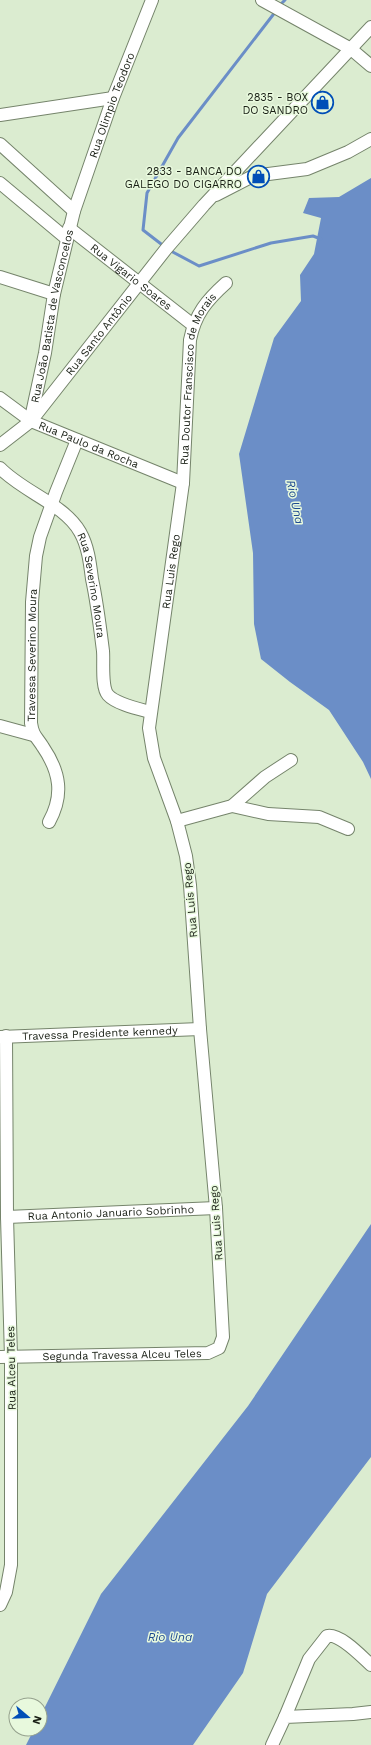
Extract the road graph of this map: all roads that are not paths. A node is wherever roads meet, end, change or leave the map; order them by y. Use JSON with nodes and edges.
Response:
{"nodes":[{"id":1,"x":152,"y":0,"type":"edge"},
{"id":2,"x":262,"y":0,"type":"edge"},
{"id":3,"x":371,"y":27,"type":"edge"},
{"id":4,"x":351,"y":49,"type":"junction"},
{"id":5,"x":371,"y":66,"type":"edge"},
{"id":6,"x":113,"y":98,"type":"junction"},
{"id":7,"x":0,"y":115,"type":"edge"},
{"id":8,"x":371,"y":139,"type":"edge"},
{"id":9,"x":0,"y":144,"type":"edge"},
{"id":10,"x":0,"y":183,"type":"edge"},
{"id":11,"x":207,"y":202,"type":"junction"},
{"id":12,"x":74,"y":211,"type":"junction"},
{"id":13,"x":68,"y":233,"type":"junction"},
{"id":14,"x":0,"y":277,"type":"edge"},
{"id":15,"x":140,"y":282,"type":"junction"},
{"id":16,"x":226,"y":282,"type":"dead end"},
{"id":17,"x":54,"y":294,"type":"junction"},
{"id":18,"x":193,"y":325,"type":"junction"},
{"id":19,"x":0,"y":398,"type":"edge"},
{"id":20,"x":31,"y":421,"type":"junction"},
{"id":21,"x":77,"y":440,"type":"junction"},
{"id":22,"x":0,"y":445,"type":"edge"},
{"id":23,"x":0,"y":468,"type":"edge"},
{"id":24,"x":183,"y":483,"type":"junction"},
{"id":25,"x":52,"y":505,"type":"junction"},
{"id":26,"x":150,"y":712,"type":"junction"},
{"id":27,"x":0,"y":726,"type":"edge"},
{"id":28,"x":33,"y":735,"type":"junction"},
{"id":29,"x":291,"y":760,"type":"dead end"},
{"id":30,"x":232,"y":806,"type":"junction"},
{"id":31,"x":176,"y":821,"type":"junction"},
{"id":32,"x":49,"y":822,"type":"dead end"},
{"id":33,"x":348,"y":828,"type":"dead end"},
{"id":34,"x":200,"y":1029,"type":"junction"},
{"id":35,"x":3,"y":1037,"type":"edge"},
{"id":36,"x":216,"y":1208,"type":"junction"},
{"id":37,"x":7,"y":1217,"type":"junction"},
{"id":38,"x":223,"y":1325,"type":"joint"},
{"id":39,"x":6,"y":1357,"type":"edge"},
{"id":40,"x":1,"y":1604,"type":"edge"},
{"id":41,"x":371,"y":1665,"type":"edge"},
{"id":42,"x":371,"y":1712,"type":"edge"},
{"id":43,"x":286,"y":1717,"type":"junction"},
{"id":44,"x":272,"y":1745,"type":"edge"}],
"edges":[{"from":1,"to":6,"type":"street","name":"Rua Olimpio Teodoro"},
{"from":2,"to":4,"type":"street"},
{"from":3,"to":4,"type":"street","name":"Rua Santo Antônio"},
{"from":4,"to":5,"type":"street"},
{"from":4,"to":11,"type":"street","name":"Rua Santo Antônio"},
{"from":6,"to":7,"type":"street"},
{"from":6,"to":12,"type":"street","name":"Rua Olimpio Teodoro"},
{"from":8,"to":11,"type":"street"},
{"from":9,"to":12,"type":"street"},
{"from":10,"to":13,"type":"street","name":"Rua Vigario Soares"},
{"from":11,"to":15,"type":"street","name":"Rua Santo Antônio"},
{"from":12,"to":13,"type":"street","name":"Rua João Batista de Vasconcelos"},
{"from":13,"to":15,"type":"street","name":"Rua Vigario Soares"},
{"from":13,"to":17,"type":"street","name":"Rua João Batista de Vasconcelos"},
{"from":14,"to":17,"type":"street"},
{"from":15,"to":18,"type":"street","name":"Rua Vigario Soares"},
{"from":15,"to":20,"type":"street","name":"Rua Santo Antônio"},
{"from":16,"to":18,"type":"street","name":"Rua Doutor Franscisco de Morais"},
{"from":17,"to":20,"type":"street","name":"Rua João Batista de Vasconcelos"},
{"from":18,"to":24,"type":"street","name":"Rua Doutor Franscisco de Morais"},
{"from":19,"to":20,"type":"street","name":"Rua Paulo da Rocha"},
{"from":20,"to":21,"type":"street","name":"Rua Paulo da Rocha"},
{"from":20,"to":22,"type":"street","name":"Rua Santo Antônio"},
{"from":21,"to":24,"type":"street","name":"Rua Paulo da Rocha"},
{"from":21,"to":25,"type":"street","name":"Travessa Severino Moura"},
{"from":23,"to":25,"type":"street","name":"Rua Severino Moura"},
{"from":24,"to":26,"type":"street","name":"Rua Luis Rego"},
{"from":25,"to":26,"type":"street","name":"Rua Severino Moura"},
{"from":25,"to":28,"type":"street","name":"Travessa Severino Moura"},
{"from":26,"to":31,"type":"street","name":"Rua Luis Rego"},
{"from":27,"to":28,"type":"street"},
{"from":28,"to":32,"type":"street","name":"Travessa Severino Moura"},
{"from":29,"to":30,"type":"street"},
{"from":30,"to":31,"type":"street"},
{"from":30,"to":33,"type":"street"},
{"from":31,"to":34,"type":"street","name":"Rua Luis Rego"},
{"from":34,"to":35,"type":"street","name":"Travessa Presidente kennedy"},
{"from":34,"to":36,"type":"street","name":"Rua Luis Rego"},
{"from":35,"to":37,"type":"street","name":"Rua Alceu Teles"},
{"from":36,"to":37,"type":"street","name":"Rua Antonio Januario Sobrinho"},
{"from":36,"to":38,"type":"street","name":"Rua Luis Rego"},
{"from":37,"to":39,"type":"street","name":"Rua Alceu Teles"},
{"from":38,"to":39,"type":"street","name":"Segunda Travessa Alceu Teles"},
{"from":39,"to":40,"type":"street","name":"Rua Alceu Teles"},
{"from":41,"to":43,"type":"street"},
{"from":42,"to":43,"type":"street"},
{"from":43,"to":44,"type":"street"}]}
